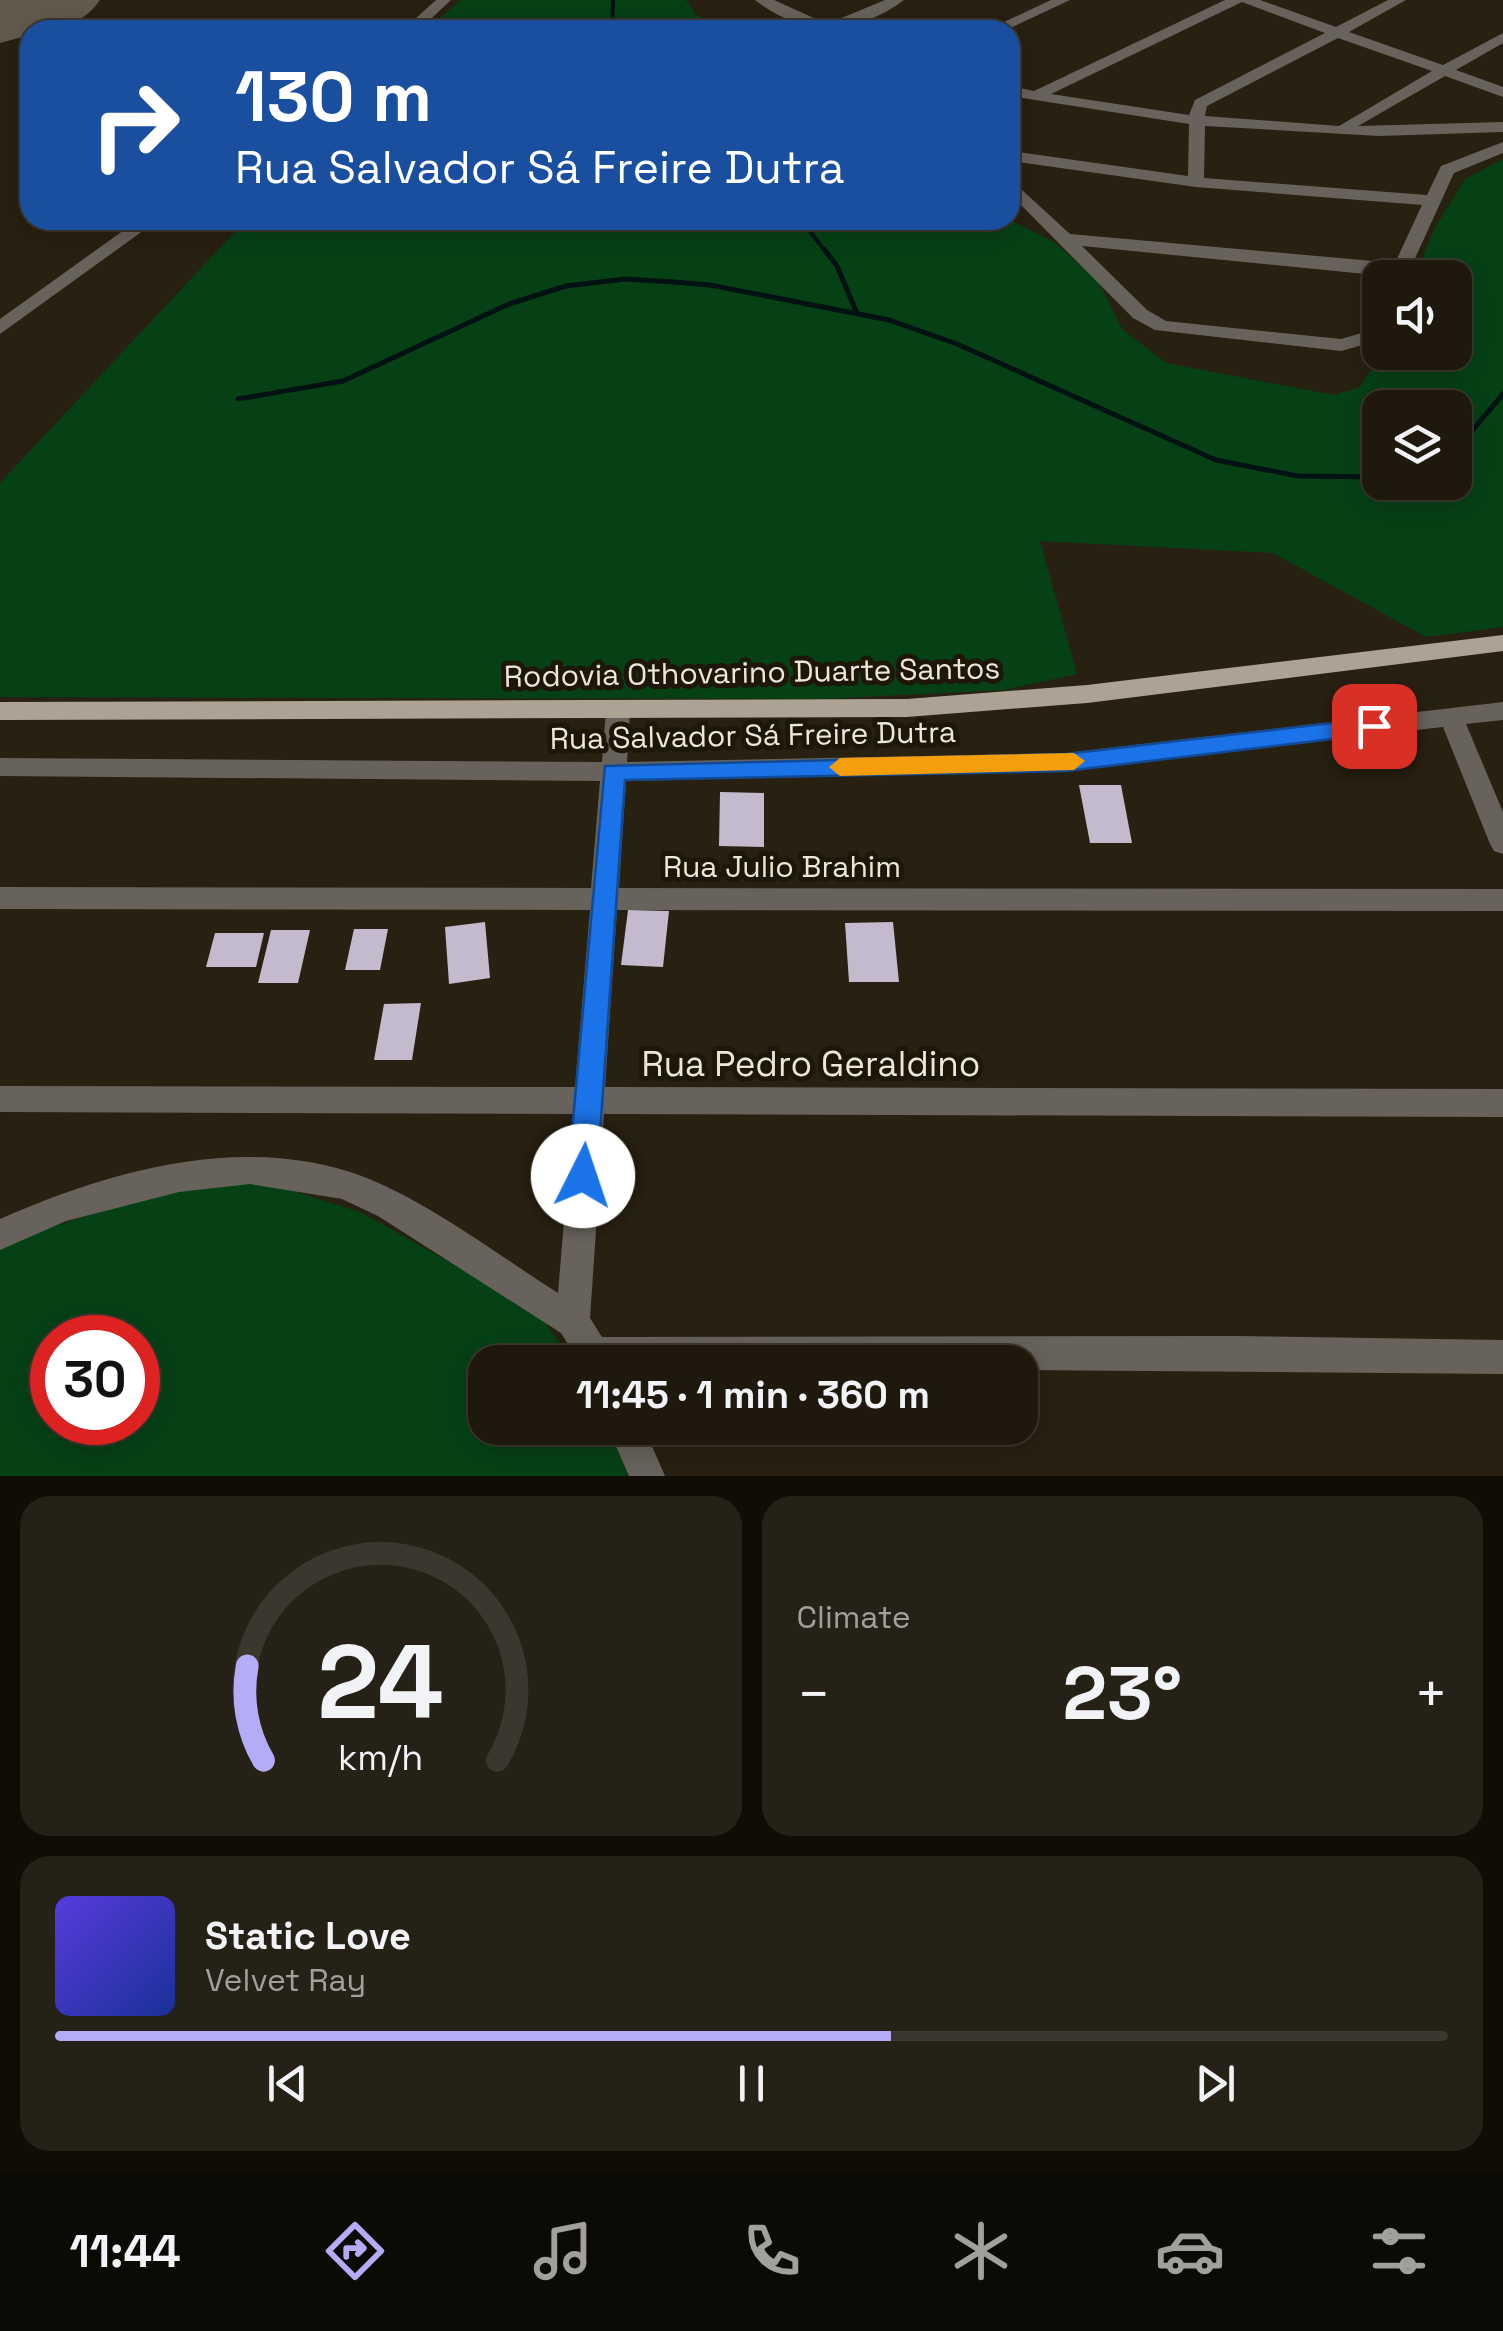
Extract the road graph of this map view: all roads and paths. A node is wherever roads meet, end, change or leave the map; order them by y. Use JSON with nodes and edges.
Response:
{"nodes":[{"id":1,"x":444,"y":0,"type":"edge"},
{"id":2,"x":762,"y":0,"type":"edge"},
{"id":3,"x":897,"y":0,"type":"edge"},
{"id":4,"x":1063,"y":0,"type":"edge"},
{"id":5,"x":1236,"y":0,"type":"edge"},
{"id":6,"x":1247,"y":0,"type":"edge"},
{"id":7,"x":1399,"y":0,"type":"edge"},
{"id":8,"x":421,"y":20,"type":"edge"},
{"id":9,"x":808,"y":20,"type":"edge"},
{"id":10,"x":849,"y":20,"type":"edge"},
{"id":11,"x":1017,"y":20,"type":"edge"},
{"id":12,"x":1336,"y":32,"type":"junction"},
{"id":13,"x":1503,"y":37,"type":"edge"},
{"id":14,"x":1444,"y":71,"type":"junction"},
{"id":15,"x":1503,"y":92,"type":"edge"},
{"id":16,"x":1020,"y":93,"type":"edge"},
{"id":17,"x":1035,"y":96,"type":"junction"},
{"id":18,"x":1373,"y":111,"type":"junction"},
{"id":19,"x":1198,"y":120,"type":"junction"},
{"id":20,"x":1503,"y":127,"type":"edge"},
{"id":21,"x":1480,"y":129,"type":"junction"},
{"id":22,"x":1346,"y":130,"type":"junction"},
{"id":23,"x":1402,"y":131,"type":"junction"},
{"id":24,"x":1503,"y":145,"type":"edge"},
{"id":25,"x":1020,"y":157,"type":"edge"},
{"id":26,"x":1196,"y":182,"type":"junction"},
{"id":27,"x":1020,"y":194,"type":"edge"},
{"id":28,"x":1433,"y":201,"type":"junction"},
{"id":29,"x":135,"y":230,"type":"edge"},
{"id":30,"x":1065,"y":239,"type":"junction"},
{"id":31,"x":1405,"y":260,"type":"edge"},
{"id":32,"x":1362,"y":269,"type":"edge"},
{"id":33,"x":0,"y":328,"type":"edge"},
{"id":34,"x":1362,"y":340,"type":"edge"},
{"id":35,"x":1503,"y":643,"type":"edge"},
{"id":36,"x":618,"y":710,"type":"junction"},
{"id":37,"x":0,"y":711,"type":"edge"},
{"id":38,"x":1503,"y":711,"type":"edge"},
{"id":39,"x":1451,"y":717,"type":"junction"},
{"id":40,"x":0,"y":767,"type":"edge"},
{"id":41,"x":614,"y":772,"type":"junction"},
{"id":42,"x":1503,"y":844,"type":"edge"},
{"id":43,"x":0,"y":898,"type":"edge"},
{"id":44,"x":605,"y":898,"type":"junction"},
{"id":45,"x":1503,"y":900,"type":"edge"},
{"id":46,"x":0,"y":1099,"type":"edge"},
{"id":47,"x":588,"y":1103,"type":"junction"},
{"id":48,"x":1503,"y":1103,"type":"edge"},
{"id":49,"x":0,"y":1235,"type":"edge"},
{"id":50,"x":573,"y":1321,"type":"junction"},
{"id":51,"x":588,"y":1345,"type":"edge"},
{"id":52,"x":1503,"y":1357,"type":"edge"},
{"id":53,"x":1038,"y":1358,"type":"edge"},
{"id":54,"x":633,"y":1445,"type":"edge"},
{"id":55,"x":646,"y":1476,"type":"edge"}],
"edges":[{"from":1,"to":8,"type":"street"},
{"from":2,"to":9,"type":"street"},
{"from":3,"to":10,"type":"street"},
{"from":4,"to":11,"type":"street"},
{"from":5,"to":17,"type":"street"},
{"from":6,"to":12,"type":"street"},
{"from":7,"to":12,"type":"street"},
{"from":12,"to":14,"type":"street"},
{"from":12,"to":19,"type":"street"},
{"from":13,"to":14,"type":"street"},
{"from":14,"to":15,"type":"street"},
{"from":14,"to":18,"type":"street"},
{"from":16,"to":17,"type":"street"},
{"from":17,"to":19,"type":"street"},
{"from":18,"to":22,"type":"street"},
{"from":18,"to":23,"type":"street"},
{"from":19,"to":22,"type":"street"},
{"from":19,"to":26,"type":"street"},
{"from":20,"to":21,"type":"street"},
{"from":21,"to":23,"type":"street"},
{"from":21,"to":24,"type":"street"},
{"from":22,"to":23,"type":"street"},
{"from":24,"to":28,"type":"street"},
{"from":25,"to":26,"type":"street"},
{"from":26,"to":28,"type":"street"},
{"from":27,"to":30,"type":"street"},
{"from":28,"to":31,"type":"street"},
{"from":29,"to":33,"type":"street"},
{"from":30,"to":32,"type":"street"},
{"from":30,"to":34,"type":"street"},
{"from":35,"to":36,"type":"main road","name":"Rodovia Othovarino Duarte Santos"},
{"from":36,"to":37,"type":"main road","name":"Rodovia Othovarino Duarte Santos"},
{"from":36,"to":41,"type":"street"},
{"from":38,"to":39,"type":"street","name":"Rua Salvador Sá Freire Dutra"},
{"from":39,"to":41,"type":"street","name":"Rua Salvador Sá Freire Dutra"},
{"from":39,"to":42,"type":"street"},
{"from":40,"to":41,"type":"street","name":"Rua Salvador Sá Freire Dutra"},
{"from":41,"to":44,"type":"street"},
{"from":43,"to":44,"type":"street","name":"Rua Julio Brahim"},
{"from":44,"to":45,"type":"street","name":"Rua Julio Brahim"},
{"from":44,"to":47,"type":"street"},
{"from":46,"to":47,"type":"street","name":"Rua Pedro Geraldino"},
{"from":47,"to":48,"type":"street","name":"Rua Pedro Geraldino"},
{"from":47,"to":50,"type":"street"},
{"from":49,"to":50,"type":"street"},
{"from":50,"to":51,"type":"street"},
{"from":52,"to":53,"type":"street"},
{"from":54,"to":55,"type":"street"}]}
